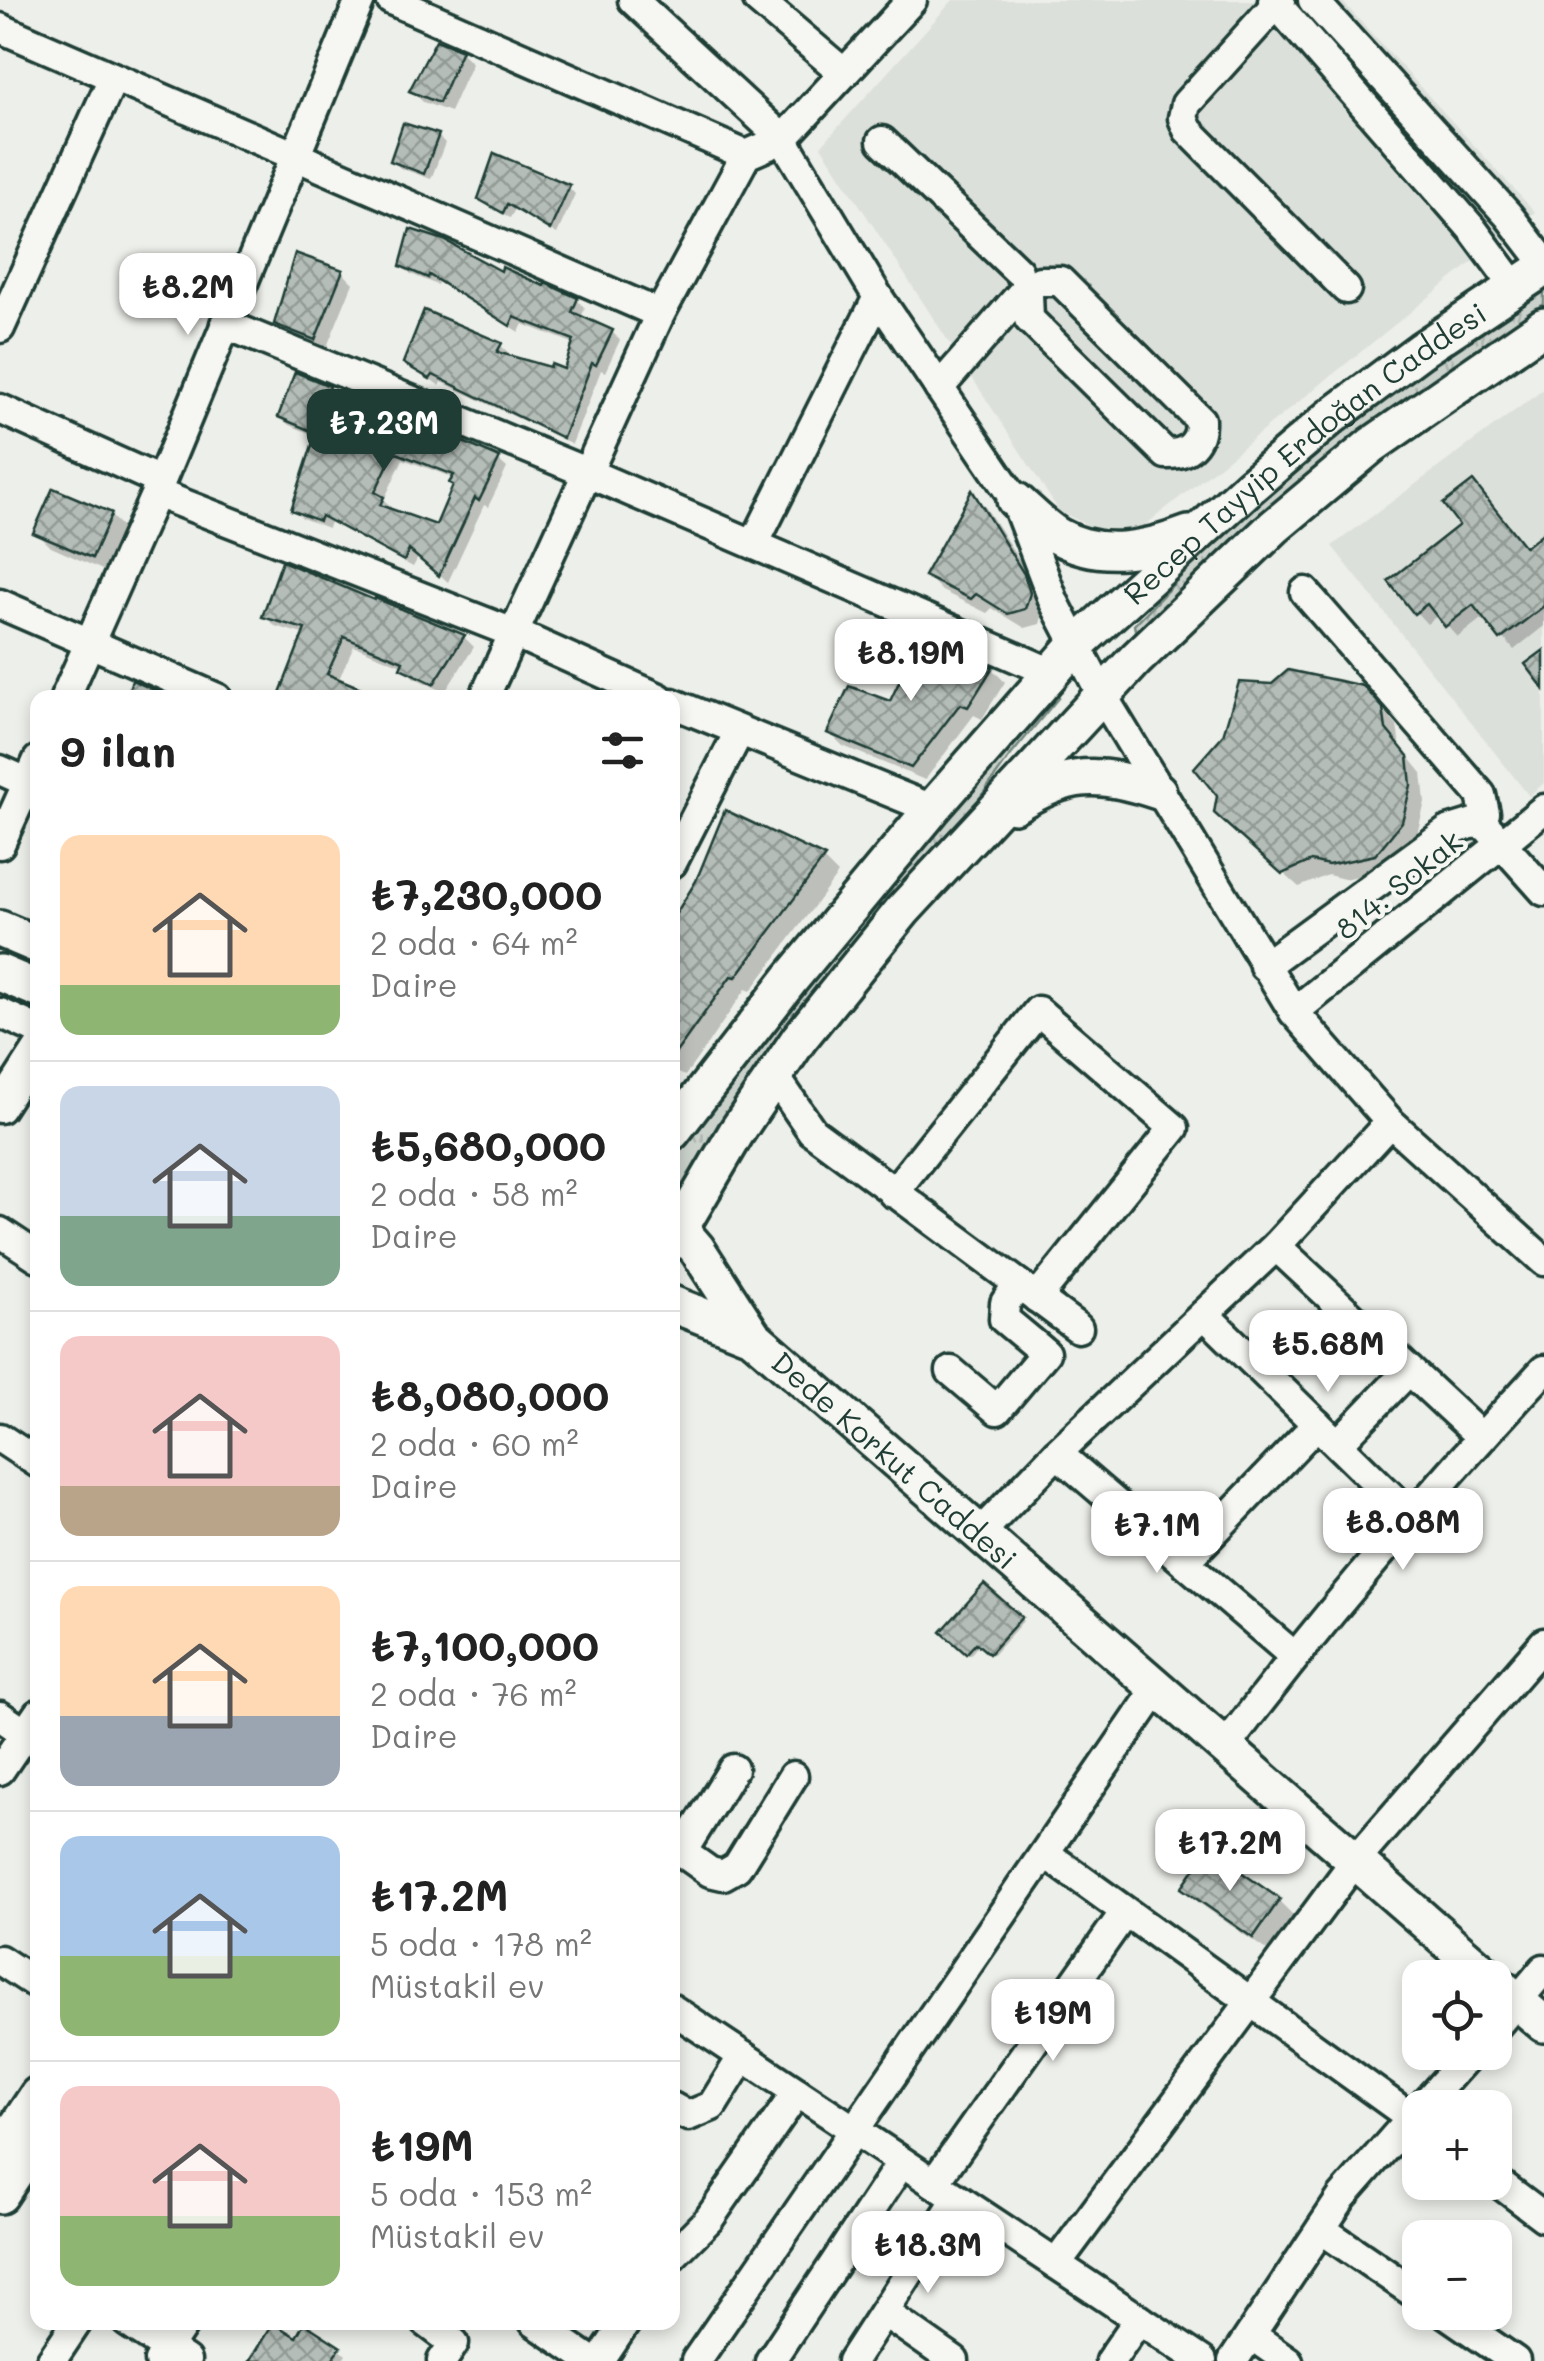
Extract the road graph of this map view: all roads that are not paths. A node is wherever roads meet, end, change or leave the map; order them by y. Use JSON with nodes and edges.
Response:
{"nodes":[{"id":1,"x":360,"y":0,"type":"edge"},
{"id":2,"x":392,"y":0,"type":"edge"},
{"id":3,"x":633,"y":0,"type":"edge"},
{"id":4,"x":758,"y":0,"type":"edge"},
{"id":5,"x":912,"y":0,"type":"edge"},
{"id":6,"x":1313,"y":0,"type":"edge"},
{"id":7,"x":1276,"y":1,"type":"edge"},
{"id":8,"x":0,"y":28,"type":"edge"},
{"id":9,"x":844,"y":73,"type":"junction"},
{"id":10,"x":113,"y":78,"type":"junction"},
{"id":11,"x":784,"y":139,"type":"junction"},
{"id":12,"x":882,"y":141,"type":"dead end"},
{"id":13,"x":294,"y":154,"type":"junction"},
{"id":14,"x":746,"y":155,"type":"junction"},
{"id":15,"x":1535,"y":273,"type":"edge"},
{"id":16,"x":1025,"y":285,"type":"junction"},
{"id":17,"x":1346,"y":289,"type":"dead end"},
{"id":18,"x":878,"y":296,"type":"junction"},
{"id":19,"x":660,"y":314,"type":"junction"},
{"id":20,"x":225,"y":324,"type":"junction"},
{"id":21,"x":1544,"y":326,"type":"edge"},
{"id":22,"x":0,"y":328,"type":"edge"},
{"id":23,"x":934,"y":380,"type":"junction"},
{"id":24,"x":2,"y":417,"type":"edge"},
{"id":25,"x":588,"y":473,"type":"junction"},
{"id":26,"x":158,"y":487,"type":"junction"},
{"id":27,"x":1015,"y":500,"type":"junction"},
{"id":28,"x":1204,"y":529,"type":"junction"},
{"id":29,"x":754,"y":544,"type":"junction"},
{"id":30,"x":1305,"y":592,"type":"dead end"},
{"id":31,"x":0,"y":604,"type":"edge"},
{"id":32,"x":516,"y":634,"type":"junction"},
{"id":33,"x":89,"y":642,"type":"junction"},
{"id":34,"x":1075,"y":646,"type":"junction"},
{"id":35,"x":1050,"y":672,"type":"junction"},
{"id":36,"x":68,"y":690,"type":"edge"},
{"id":37,"x":199,"y":690,"type":"edge"},
{"id":38,"x":488,"y":690,"type":"edge"},
{"id":39,"x":641,"y":690,"type":"edge"},
{"id":40,"x":1102,"y":695,"type":"junction"},
{"id":41,"x":680,"y":706,"type":"edge"},
{"id":42,"x":739,"y":732,"type":"junction"},
{"id":43,"x":0,"y":770,"type":"edge"},
{"id":44,"x":30,"y":775,"type":"edge"},
{"id":45,"x":30,"y":784,"type":"edge"},
{"id":46,"x":1158,"y":791,"type":"junction"},
{"id":47,"x":1544,"y":808,"type":"edge"},
{"id":48,"x":932,"y":809,"type":"junction"},
{"id":49,"x":979,"y":826,"type":"junction"},
{"id":50,"x":1491,"y":833,"type":"junction"},
{"id":51,"x":0,"y":844,"type":"edge"},
{"id":52,"x":680,"y":847,"type":"edge"},
{"id":53,"x":1544,"y":891,"type":"edge"},
{"id":54,"x":0,"y":929,"type":"edge"},
{"id":55,"x":30,"y":942,"type":"edge"},
{"id":56,"x":1264,"y":966,"type":"junction"},
{"id":57,"x":0,"y":972,"type":"edge"},
{"id":58,"x":30,"y":985,"type":"edge"},
{"id":59,"x":1294,"y":1012,"type":"junction"},
{"id":60,"x":0,"y":1013,"type":"edge"},
{"id":61,"x":30,"y":1026,"type":"edge"},
{"id":62,"x":30,"y":1061,"type":"edge"},
{"id":63,"x":773,"y":1074,"type":"junction"},
{"id":64,"x":0,"y":1108,"type":"edge"},
{"id":65,"x":680,"y":1122,"type":"edge"},
{"id":66,"x":1390,"y":1122,"type":"junction"},
{"id":67,"x":893,"y":1192,"type":"junction"},
{"id":68,"x":680,"y":1224,"type":"edge"},
{"id":69,"x":0,"y":1232,"type":"edge"},
{"id":70,"x":680,"y":1236,"type":"edge"},
{"id":71,"x":1276,"y":1246,"type":"junction"},
{"id":72,"x":30,"y":1252,"type":"edge"},
{"id":73,"x":1544,"y":1261,"type":"edge"},
{"id":74,"x":1028,"y":1291,"type":"junction"},
{"id":75,"x":680,"y":1307,"type":"edge"},
{"id":76,"x":1204,"y":1314,"type":"junction"},
{"id":77,"x":1078,"y":1328,"type":"dead end"},
{"id":78,"x":753,"y":1336,"type":"junction"},
{"id":79,"x":1409,"y":1370,"type":"junction"},
{"id":80,"x":1544,"y":1370,"type":"edge"},
{"id":81,"x":951,"y":1371,"type":"dead end"},
{"id":82,"x":1317,"y":1424,"type":"junction"},
{"id":83,"x":0,"y":1438,"type":"edge"},
{"id":84,"x":1481,"y":1438,"type":"junction"},
{"id":85,"x":1338,"y":1444,"type":"junction"},
{"id":86,"x":1058,"y":1453,"type":"junction"},
{"id":87,"x":30,"y":1458,"type":"edge"},
{"id":88,"x":1413,"y":1518,"type":"junction"},
{"id":89,"x":980,"y":1534,"type":"junction"},
{"id":90,"x":1185,"y":1562,"type":"junction"},
{"id":91,"x":1544,"y":1644,"type":"edge"},
{"id":92,"x":1294,"y":1656,"type":"junction"},
{"id":93,"x":1158,"y":1686,"type":"junction"},
{"id":94,"x":0,"y":1716,"type":"edge"},
{"id":95,"x":30,"y":1723,"type":"edge"},
{"id":96,"x":30,"y":1725,"type":"edge"},
{"id":97,"x":1226,"y":1746,"type":"junction"},
{"id":98,"x":734,"y":1769,"type":"dead end"},
{"id":99,"x":0,"y":1770,"type":"edge"},
{"id":100,"x":793,"y":1776,"type":"dead end"},
{"id":101,"x":680,"y":1845,"type":"edge"},
{"id":102,"x":680,"y":1851,"type":"edge"},
{"id":103,"x":1046,"y":1854,"type":"junction"},
{"id":104,"x":1355,"y":1861,"type":"junction"},
{"id":105,"x":1125,"y":1912,"type":"junction"},
{"id":106,"x":0,"y":1960,"type":"edge"},
{"id":107,"x":1462,"y":1960,"type":"edge"},
{"id":108,"x":1544,"y":1969,"type":"edge"},
{"id":109,"x":30,"y":1981,"type":"edge"},
{"id":110,"x":1512,"y":1999,"type":"edge"},
{"id":111,"x":1249,"y":2002,"type":"junction"},
{"id":112,"x":680,"y":2014,"type":"edge"},
{"id":113,"x":744,"y":2056,"type":"junction"},
{"id":114,"x":1456,"y":2070,"type":"edge"},
{"id":115,"x":1439,"y":2090,"type":"edge"},
{"id":116,"x":797,"y":2092,"type":"junction"},
{"id":117,"x":1402,"y":2103,"type":"edge"},
{"id":118,"x":30,"y":2107,"type":"edge"},
{"id":119,"x":680,"y":2112,"type":"edge"},
{"id":120,"x":853,"y":2130,"type":"junction"},
{"id":121,"x":1402,"y":2131,"type":"edge"},
{"id":122,"x":30,"y":2150,"type":"edge"},
{"id":123,"x":0,"y":2152,"type":"edge"},
{"id":124,"x":902,"y":2162,"type":"junction"},
{"id":125,"x":946,"y":2191,"type":"junction"},
{"id":126,"x":1512,"y":2193,"type":"edge"},
{"id":127,"x":0,"y":2195,"type":"edge"},
{"id":128,"x":1544,"y":2217,"type":"edge"},
{"id":129,"x":1321,"y":2229,"type":"junction"},
{"id":130,"x":680,"y":2243,"type":"edge"},
{"id":131,"x":1056,"y":2264,"type":"junction"},
{"id":132,"x":1402,"y":2284,"type":"edge"},
{"id":133,"x":884,"y":2312,"type":"junction"},
{"id":134,"x":1139,"y":2319,"type":"junction"},
{"id":135,"x":72,"y":2330,"type":"edge"},
{"id":136,"x":138,"y":2330,"type":"edge"},
{"id":137,"x":182,"y":2330,"type":"edge"},
{"id":138,"x":437,"y":2330,"type":"edge"},
{"id":139,"x":621,"y":2330,"type":"edge"},
{"id":140,"x":1470,"y":2330,"type":"edge"},
{"id":141,"x":1251,"y":2335,"type":"junction"},
{"id":142,"x":544,"y":2341,"type":"edge"},
{"id":143,"x":171,"y":2357,"type":"edge"},
{"id":144,"x":51,"y":2361,"type":"edge"},
{"id":145,"x":442,"y":2361,"type":"edge"},
{"id":146,"x":591,"y":2361,"type":"edge"},
{"id":147,"x":600,"y":2361,"type":"edge"},
{"id":148,"x":696,"y":2361,"type":"edge"},
{"id":149,"x":770,"y":2361,"type":"edge"},
{"id":150,"x":852,"y":2361,"type":"edge"},
{"id":151,"x":954,"y":2361,"type":"edge"},
{"id":152,"x":1110,"y":2361,"type":"edge"},
{"id":153,"x":1202,"y":2361,"type":"edge"},
{"id":154,"x":1234,"y":2361,"type":"edge"},
{"id":155,"x":1288,"y":2361,"type":"edge"},
{"id":156,"x":1515,"y":2361,"type":"edge"}],
"edges":[{"from":1,"to":13,"type":"street"},
{"from":2,"to":14,"type":"street"},
{"from":3,"to":11,"type":"street"},
{"from":4,"to":9,"type":"street"},
{"from":5,"to":9,"type":"street"},
{"from":6,"to":15,"type":"street"},
{"from":7,"to":15,"type":"street"},
{"from":7,"to":17,"type":"street"},
{"from":8,"to":10,"type":"street"},
{"from":9,"to":11,"type":"street"},
{"from":10,"to":13,"type":"street"},
{"from":10,"to":22,"type":"street"},
{"from":11,"to":14,"type":"street"},
{"from":11,"to":18,"type":"street"},
{"from":12,"to":16,"type":"street"},
{"from":13,"to":19,"type":"street"},
{"from":13,"to":20,"type":"street"},
{"from":14,"to":19,"type":"street"},
{"from":15,"to":28,"type":"main road","name":"Recep Tayyip Erdoğan Caddesi"},
{"from":16,"to":16,"type":"street"},
{"from":16,"to":23,"type":"street"},
{"from":18,"to":23,"type":"street"},
{"from":18,"to":29,"type":"street"},
{"from":19,"to":25,"type":"street"},
{"from":20,"to":25,"type":"street"},
{"from":20,"to":26,"type":"street"},
{"from":21,"to":40,"type":"main road","name":"Recep Tayyip Erdoğan Caddesi"},
{"from":23,"to":27,"type":"street"},
{"from":24,"to":26,"type":"street"},
{"from":25,"to":29,"type":"street"},
{"from":25,"to":32,"type":"street"},
{"from":26,"to":32,"type":"street"},
{"from":26,"to":33,"type":"street"},
{"from":27,"to":28,"type":"main road"},
{"from":27,"to":34,"type":"street"},
{"from":28,"to":34,"type":"main road","name":"Recep Tayyip Erdoğan Caddesi"},
{"from":29,"to":35,"type":"street"},
{"from":30,"to":50,"type":"street"},
{"from":31,"to":33,"type":"street"},
{"from":32,"to":38,"type":"street"},
{"from":32,"to":39,"type":"street"},
{"from":33,"to":36,"type":"street"},
{"from":33,"to":37,"type":"street"},
{"from":34,"to":35,"type":"main road","name":"Recep Tayyip Erdoğan Caddesi"},
{"from":34,"to":40,"type":"street"},
{"from":35,"to":48,"type":"main road","name":"Recep Tayyip Erdoğan Caddesi"},
{"from":40,"to":46,"type":"street"},
{"from":40,"to":49,"type":"main road","name":"Recep Tayyip Erdoğan Caddesi"},
{"from":41,"to":42,"type":"street"},
{"from":42,"to":48,"type":"street"},
{"from":42,"to":52,"type":"street"},
{"from":43,"to":44,"type":"street"},
{"from":45,"to":51,"type":"street"},
{"from":46,"to":49,"type":"main road"},
{"from":46,"to":56,"type":"street"},
{"from":47,"to":50,"type":"street","name":"814. Sokak"},
{"from":48,"to":65,"type":"main road","name":"Recep Tayyip Erdoğan Caddesi"},
{"from":49,"to":63,"type":"main road","name":"Recep Tayyip Erdoğan Caddesi"},
{"from":50,"to":53,"type":"street"},
{"from":50,"to":56,"type":"street"},
{"from":50,"to":59,"type":"street","name":"814. Sokak"},
{"from":54,"to":55,"type":"main road"},
{"from":56,"to":59,"type":"street"},
{"from":57,"to":58,"type":"main road"},
{"from":59,"to":66,"type":"street"},
{"from":60,"to":61,"type":"street"},
{"from":62,"to":64,"type":"street"},
{"from":63,"to":67,"type":"street"},
{"from":63,"to":68,"type":"main road","name":"Recep Tayyip Erdoğan Caddesi"},
{"from":66,"to":71,"type":"street"},
{"from":66,"to":73,"type":"street"},
{"from":67,"to":74,"type":"street"},
{"from":67,"to":74,"type":"street"},
{"from":69,"to":72,"type":"street"},
{"from":70,"to":78,"type":"main road","name":"Dede Korkut Caddesi"},
{"from":71,"to":76,"type":"street"},
{"from":71,"to":79,"type":"street"},
{"from":74,"to":77,"type":"street"},
{"from":74,"to":81,"type":"street"},
{"from":75,"to":78,"type":"main road","name":"Dede Korkut Caddesi"},
{"from":76,"to":82,"type":"street"},
{"from":76,"to":86,"type":"street"},
{"from":78,"to":89,"type":"main road","name":"Dede Korkut Caddesi"},
{"from":79,"to":84,"type":"street"},
{"from":79,"to":85,"type":"street"},
{"from":80,"to":84,"type":"street"},
{"from":82,"to":85,"type":"street"},
{"from":82,"to":90,"type":"street"},
{"from":83,"to":87,"type":"street"},
{"from":84,"to":88,"type":"street"},
{"from":85,"to":88,"type":"street"},
{"from":86,"to":89,"type":"street"},
{"from":86,"to":90,"type":"street"},
{"from":88,"to":92,"type":"street"},
{"from":89,"to":93,"type":"main road","name":"Dede Korkut Caddesi"},
{"from":90,"to":92,"type":"street"},
{"from":91,"to":104,"type":"street"},
{"from":92,"to":97,"type":"street"},
{"from":93,"to":97,"type":"main road","name":"Dede Korkut Caddesi"},
{"from":93,"to":103,"type":"street"},
{"from":94,"to":95,"type":"street"},
{"from":96,"to":99,"type":"street"},
{"from":97,"to":104,"type":"main road","name":"Dede Korkut Caddesi"},
{"from":98,"to":101,"type":"street"},
{"from":100,"to":102,"type":"street"},
{"from":103,"to":105,"type":"street"},
{"from":103,"to":120,"type":"street"},
{"from":104,"to":107,"type":"main road","name":"Dede Korkut Caddesi"},
{"from":104,"to":111,"type":"street"},
{"from":105,"to":111,"type":"street"},
{"from":105,"to":125,"type":"street"},
{"from":106,"to":109,"type":"street"},
{"from":108,"to":110,"type":"street"},
{"from":111,"to":117,"type":"street"},
{"from":111,"to":131,"type":"street"},
{"from":112,"to":113,"type":"street"},
{"from":113,"to":116,"type":"street"},
{"from":113,"to":119,"type":"street"},
{"from":114,"to":115,"type":"street"},
{"from":116,"to":120,"type":"street"},
{"from":116,"to":130,"type":"street"},
{"from":118,"to":123,"type":"main road"},
{"from":120,"to":124,"type":"street"},
{"from":120,"to":148,"type":"street"},
{"from":121,"to":129,"type":"street"},
{"from":122,"to":127,"type":"main road"},
{"from":124,"to":125,"type":"street"},
{"from":124,"to":149,"type":"street"},
{"from":125,"to":131,"type":"street"},
{"from":125,"to":133,"type":"street"},
{"from":126,"to":128,"type":"street"},
{"from":129,"to":132,"type":"street"},
{"from":129,"to":141,"type":"street"},
{"from":131,"to":134,"type":"street"},
{"from":133,"to":150,"type":"street"},
{"from":133,"to":151,"type":"street"},
{"from":134,"to":152,"type":"street"},
{"from":134,"to":153,"type":"street"},
{"from":135,"to":144,"type":"street"},
{"from":136,"to":143,"type":"street"},
{"from":137,"to":143,"type":"street"},
{"from":138,"to":145,"type":"street"},
{"from":139,"to":147,"type":"street"},
{"from":140,"to":156,"type":"street"},
{"from":141,"to":154,"type":"street"},
{"from":141,"to":155,"type":"street"},
{"from":142,"to":146,"type":"street"}]}
